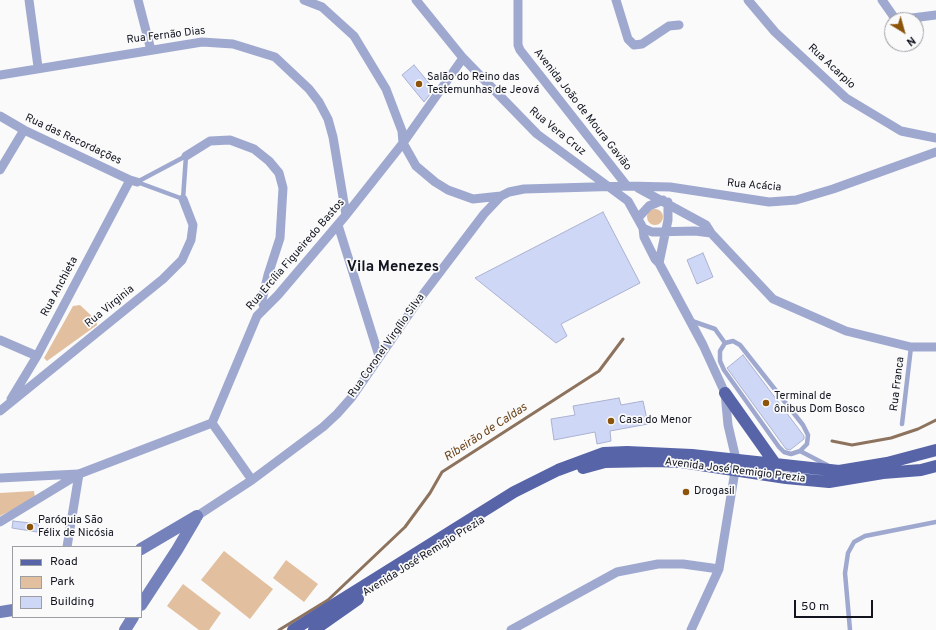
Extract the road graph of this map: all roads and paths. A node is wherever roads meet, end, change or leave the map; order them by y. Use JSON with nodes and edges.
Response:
{"nodes":[{"id":1,"x":29,"y":0,"type":"edge"},
{"id":2,"x":138,"y":0,"type":"edge"},
{"id":3,"x":304,"y":0,"type":"edge"},
{"id":4,"x":416,"y":0,"type":"edge"},
{"id":5,"x":518,"y":0,"type":"edge"},
{"id":6,"x":616,"y":0,"type":"edge"},
{"id":7,"x":748,"y":0,"type":"edge"},
{"id":8,"x":882,"y":0,"type":"edge"},
{"id":9,"x":890,"y":12,"type":"edge"},
{"id":10,"x":936,"y":16,"type":"edge"},
{"id":11,"x":924,"y":17,"type":"edge"},
{"id":12,"x":679,"y":25,"type":"dead end"},
{"id":13,"x":151,"y":50,"type":"junction"},
{"id":14,"x":463,"y":58,"type":"junction"},
{"id":15,"x":38,"y":67,"type":"junction"},
{"id":16,"x":0,"y":75,"type":"edge"},
{"id":17,"x":0,"y":116,"type":"edge"},
{"id":18,"x":24,"y":130,"type":"junction"},
{"id":19,"x":936,"y":138,"type":"edge"},
{"id":20,"x":403,"y":143,"type":"junction"},
{"id":21,"x":936,"y":152,"type":"edge"},
{"id":22,"x":186,"y":156,"type":"junction"},
{"id":23,"x":0,"y":170,"type":"edge"},
{"id":24,"x":133,"y":181,"type":"junction"},
{"id":25,"x":631,"y":186,"type":"junction"},
{"id":26,"x":608,"y":187,"type":"junction"},
{"id":27,"x":501,"y":196,"type":"junction"},
{"id":28,"x":183,"y":199,"type":"junction"},
{"id":29,"x":665,"y":201,"type":"junction"},
{"id":30,"x":346,"y":215,"type":"junction"},
{"id":31,"x":638,"y":218,"type":"junction"},
{"id":32,"x":338,"y":224,"type":"junction"},
{"id":33,"x":643,"y":228,"type":"junction"},
{"id":34,"x":666,"y":231,"type":"junction"},
{"id":35,"x":711,"y":233,"type":"junction"},
{"id":36,"x":660,"y":262,"type":"junction"},
{"id":37,"x":264,"y":308,"type":"junction"},
{"id":38,"x":690,"y":320,"type":"junction"},
{"id":39,"x":0,"y":340,"type":"edge"},
{"id":40,"x":725,"y":343,"type":"junction"},
{"id":41,"x":911,"y":347,"type":"junction"},
{"id":42,"x":936,"y":347,"type":"edge"},
{"id":43,"x":37,"y":356,"type":"junction"},
{"id":44,"x":379,"y":356,"type":"junction"},
{"id":45,"x":725,"y":393,"type":"junction"},
{"id":46,"x":8,"y":403,"type":"junction"},
{"id":47,"x":0,"y":410,"type":"edge"},
{"id":48,"x":212,"y":423,"type":"junction"},
{"id":49,"x":902,"y":424,"type":"dead end"},
{"id":50,"x":936,"y":450,"type":"edge"},
{"id":51,"x":800,"y":451,"type":"junction"},
{"id":52,"x":736,"y":465,"type":"junction"},
{"id":53,"x":776,"y":465,"type":"junction"},
{"id":54,"x":936,"y":466,"type":"edge"},
{"id":55,"x":839,"y":471,"type":"junction"},
{"id":56,"x":79,"y":474,"type":"junction"},
{"id":57,"x":0,"y":478,"type":"edge"},
{"id":58,"x":252,"y":480,"type":"junction"},
{"id":59,"x":196,"y":516,"type":"junction"},
{"id":60,"x":0,"y":522,"type":"edge"},
{"id":61,"x":936,"y":522,"type":"edge"},
{"id":62,"x":164,"y":535,"type":"junction"},
{"id":63,"x":67,"y":546,"type":"edge"},
{"id":64,"x":142,"y":548,"type":"edge"},
{"id":65,"x":177,"y":550,"type":"junction"},
{"id":66,"x":719,"y":569,"type":"junction"},
{"id":67,"x":142,"y":603,"type":"edge"},
{"id":68,"x":12,"y":610,"type":"edge"},
{"id":69,"x":0,"y":612,"type":"edge"},
{"id":70,"x":132,"y":618,"type":"edge"},
{"id":71,"x":124,"y":630,"type":"edge"},
{"id":72,"x":293,"y":630,"type":"edge"},
{"id":73,"x":314,"y":630,"type":"edge"},
{"id":74,"x":511,"y":630,"type":"edge"},
{"id":75,"x":691,"y":630,"type":"edge"},
{"id":76,"x":850,"y":630,"type":"edge"}],
"edges":[{"from":1,"to":15,"type":"street"},
{"from":2,"to":13,"type":"street"},
{"from":3,"to":20,"type":"street"},
{"from":4,"to":14,"type":"street","name":"Rua Vera Cruz"},
{"from":5,"to":25,"type":"street","name":"Avenida João de Moura Gavião"},
{"from":6,"to":12,"type":"street"},
{"from":7,"to":19,"type":"street","name":"Rua Acarpio"},
{"from":8,"to":9,"type":"street"},
{"from":10,"to":11,"type":"street"},
{"from":13,"to":15,"type":"street","name":"Rua Fernão Dias"},
{"from":13,"to":30,"type":"street","name":"Rua Fernão Dias"},
{"from":14,"to":20,"type":"street","name":"Rua Ercília Figueiredo Bastos"},
{"from":14,"to":26,"type":"street","name":"Rua Vera Cruz"},
{"from":15,"to":16,"type":"street","name":"Rua Fernão Dias"},
{"from":17,"to":18,"type":"street","name":"Rua das Recordações"},
{"from":18,"to":23,"type":"street"},
{"from":18,"to":24,"type":"street","name":"Rua das Recordações"},
{"from":20,"to":27,"type":"street"},
{"from":20,"to":30,"type":"street","name":"Rua Ercília Figueiredo Bastos"},
{"from":21,"to":25,"type":"street","name":"Rua Acácia"},
{"from":22,"to":24,"type":"lane"},
{"from":22,"to":28,"type":"lane"},
{"from":22,"to":37,"type":"street"},
{"from":24,"to":28,"type":"lane"},
{"from":24,"to":43,"type":"street","name":"Rua Anchieta"},
{"from":25,"to":26,"type":"street","name":"Rua Coronel Virgílio Silva"},
{"from":25,"to":29,"type":"street"},
{"from":26,"to":27,"type":"street","name":"Rua Coronel Virgílio Silva"},
{"from":26,"to":31,"type":"street","name":"Rua Vera Cruz"},
{"from":27,"to":44,"type":"street","name":"Rua Coronel Virgílio Silva"},
{"from":28,"to":46,"type":"street","name":"Rua Virginia"},
{"from":29,"to":31,"type":"street"},
{"from":29,"to":34,"type":"street"},
{"from":29,"to":35,"type":"street"},
{"from":30,"to":32,"type":"street","name":"Rua Ercília Figueiredo Bastos"},
{"from":31,"to":33,"type":"street","name":"Rua Vera Cruz"},
{"from":32,"to":37,"type":"street","name":"Rua Ercília Figueiredo Bastos"},
{"from":32,"to":44,"type":"street"},
{"from":33,"to":34,"type":"street"},
{"from":33,"to":36,"type":"street","name":"Rua Vera Cruz"},
{"from":34,"to":35,"type":"street"},
{"from":34,"to":36,"type":"street"},
{"from":35,"to":41,"type":"street"},
{"from":36,"to":38,"type":"street","name":"Rua Vera Cruz"},
{"from":37,"to":48,"type":"street","name":"Rua Ercília Figueiredo Bastos"},
{"from":38,"to":40,"type":"lane"},
{"from":38,"to":45,"type":"street","name":"Rua Vera Cruz"},
{"from":39,"to":43,"type":"street"},
{"from":40,"to":51,"type":"lane"},
{"from":40,"to":51,"type":"lane"},
{"from":41,"to":42,"type":"street"},
{"from":41,"to":49,"type":"lane","name":"Rua Franca"},
{"from":43,"to":46,"type":"street","name":"Rua Anchieta"},
{"from":44,"to":58,"type":"street","name":"Rua Coronel Virgílio Silva"},
{"from":45,"to":52,"type":"street"},
{"from":45,"to":53,"type":"main road"},
{"from":46,"to":47,"type":"street","name":"Rua Virginia"},
{"from":48,"to":56,"type":"street"},
{"from":48,"to":58,"type":"street"},
{"from":50,"to":55,"type":"main road","name":"Avenida José Remigio Prezia"},
{"from":51,"to":55,"type":"lane"},
{"from":52,"to":53,"type":"main road","name":"Avenida José Remigio Prezia"},
{"from":52,"to":54,"type":"main road","name":"Avenida José Remigio Prezia"},
{"from":52,"to":66,"type":"street"},
{"from":52,"to":72,"type":"main road","name":"Avenida José Remigio Prezia"},
{"from":52,"to":73,"type":"main road","name":"Avenida José Remigio Prezia"},
{"from":53,"to":55,"type":"main road","name":"Avenida José Remigio Prezia"},
{"from":56,"to":57,"type":"street"},
{"from":56,"to":60,"type":"street"},
{"from":56,"to":63,"type":"street"},
{"from":58,"to":59,"type":"street","name":"Rua Coronel Virgílio Silva"},
{"from":59,"to":62,"type":"street","name":"Rua Coronel Virgílio Silva"},
{"from":59,"to":65,"type":"street"},
{"from":61,"to":76,"type":"lane"},
{"from":62,"to":64,"type":"street","name":"Rua Coronel Virgílio Silva"},
{"from":62,"to":65,"type":"street"},
{"from":65,"to":67,"type":"street"},
{"from":66,"to":74,"type":"street"},
{"from":66,"to":75,"type":"street"},
{"from":68,"to":69,"type":"street"},
{"from":70,"to":71,"type":"street"}]}
